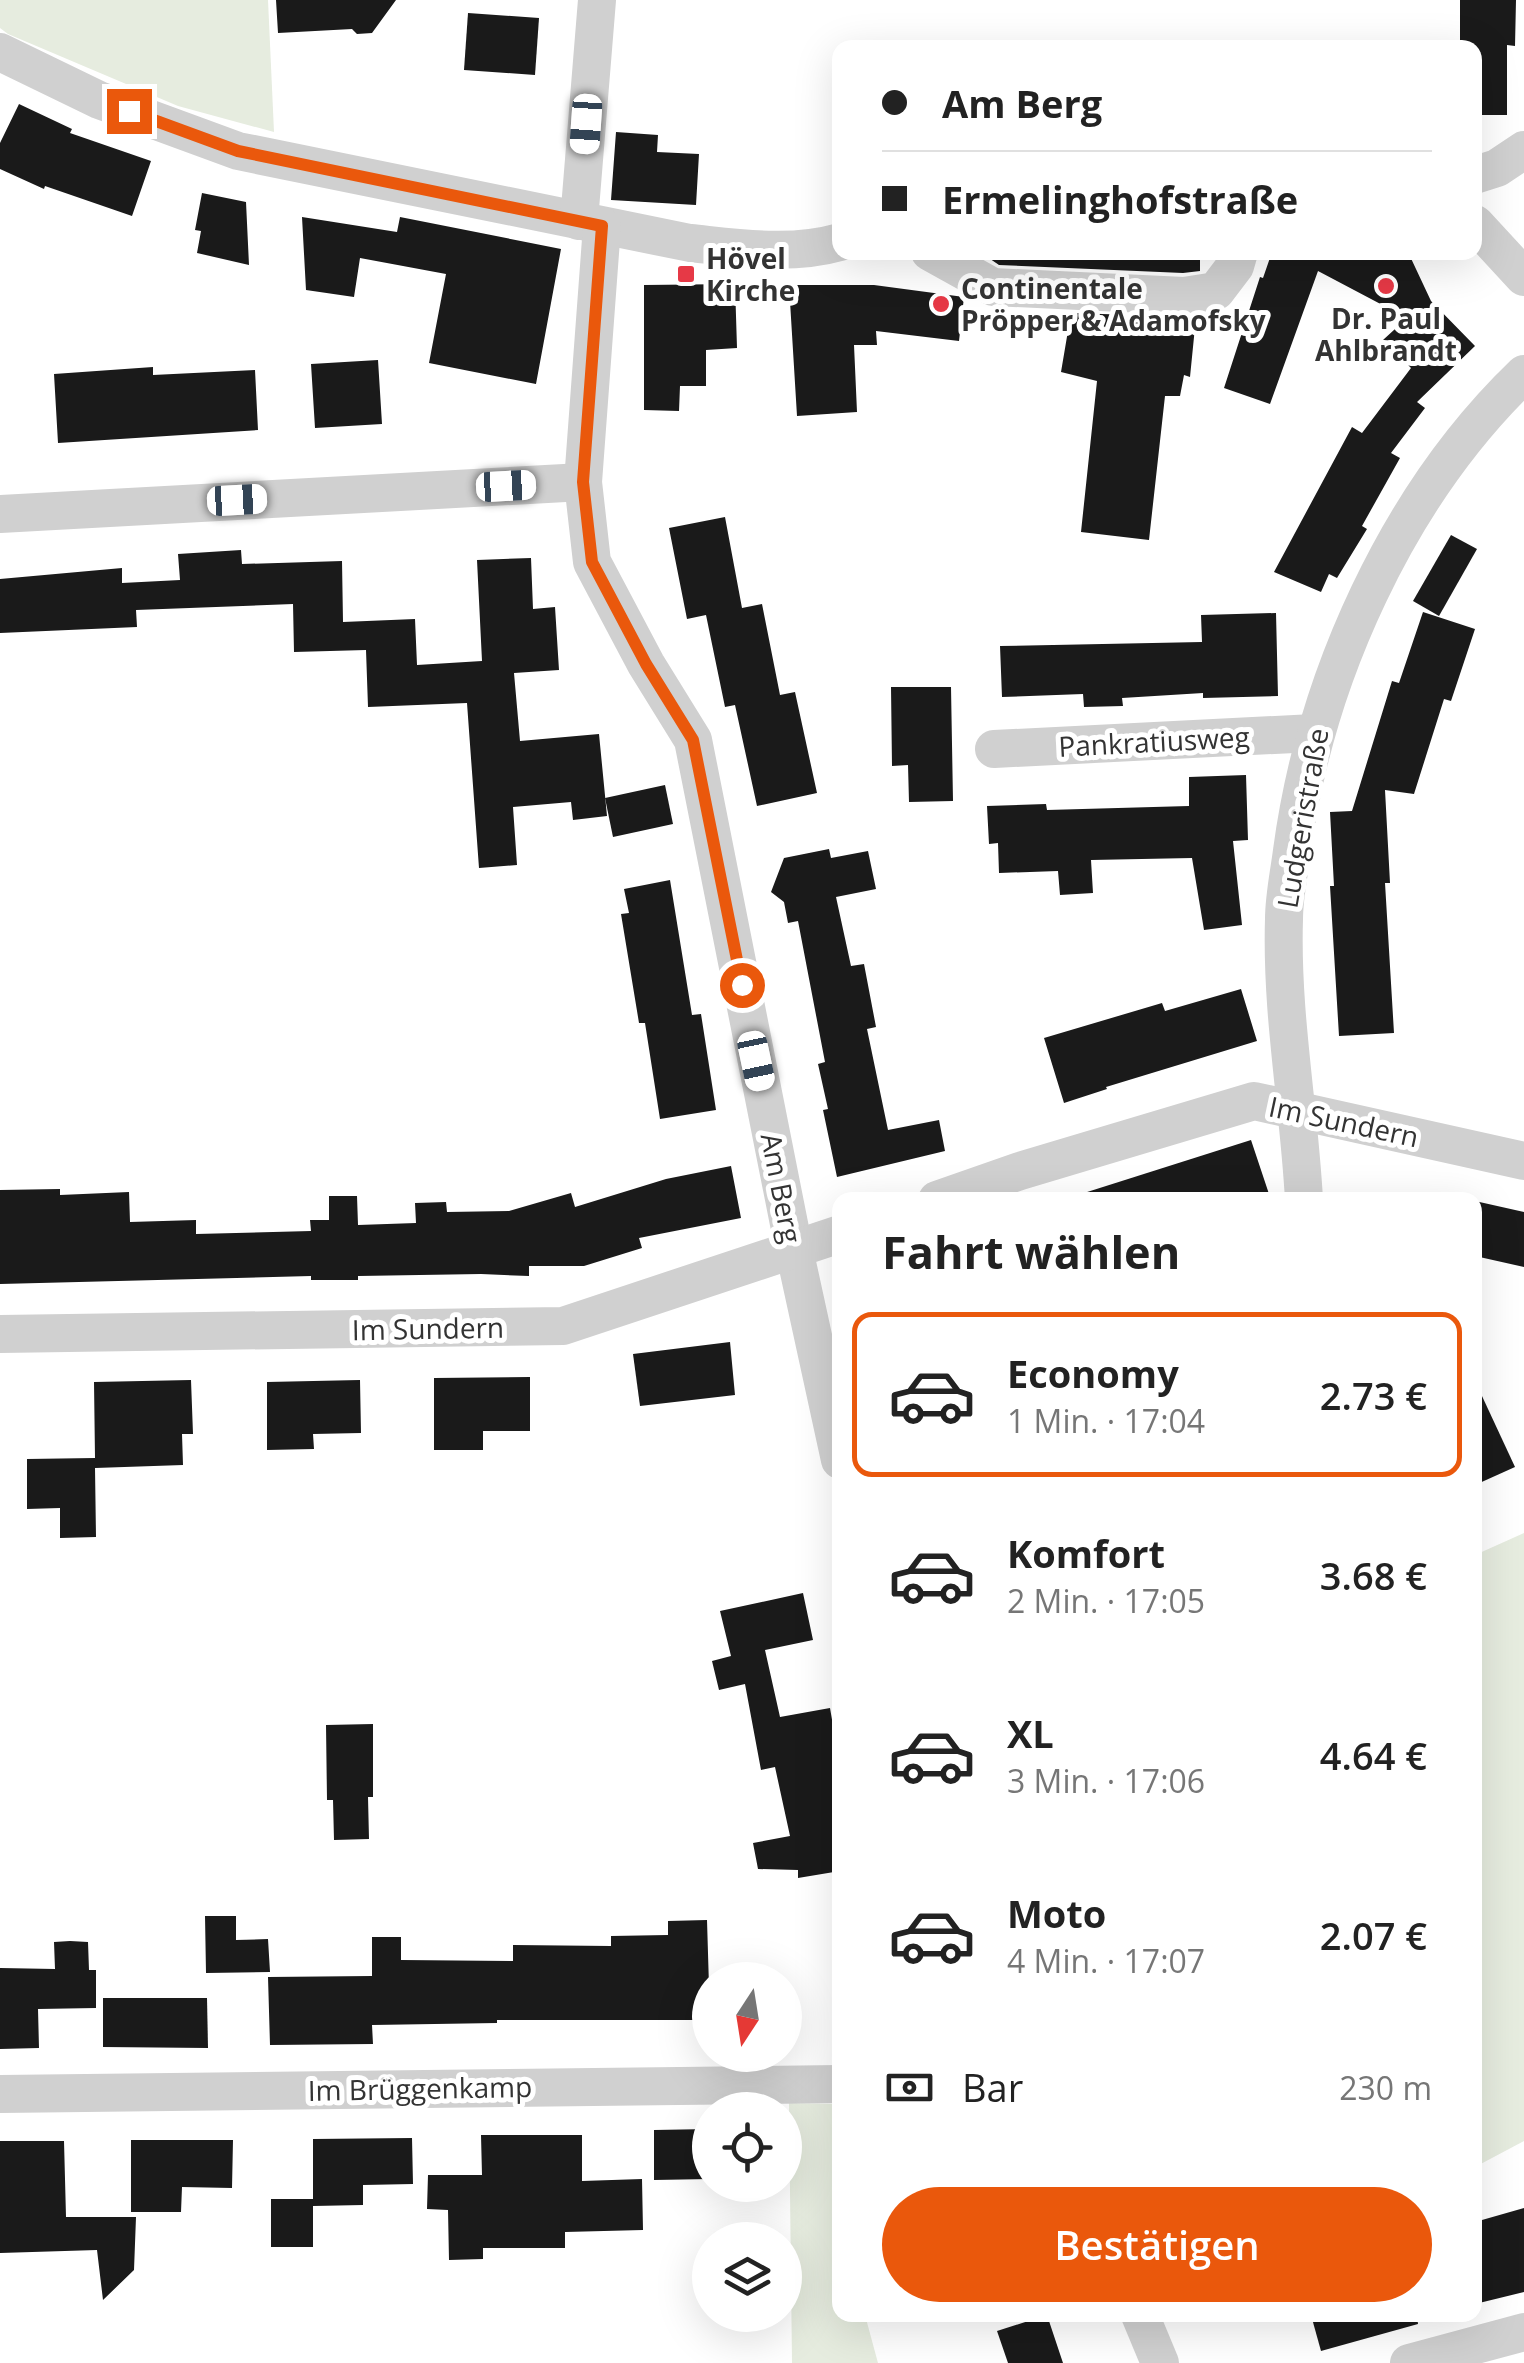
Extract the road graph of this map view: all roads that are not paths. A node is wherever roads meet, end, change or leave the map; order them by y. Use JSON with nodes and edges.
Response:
{"nodes":[{"id":1,"x":597,"y":0,"type":"edge"},
{"id":2,"x":0,"y":52,"type":"edge"},
{"id":3,"x":1524,"y":150,"type":"edge"},
{"id":4,"x":1482,"y":173,"type":"edge"},
{"id":5,"x":590,"y":224,"type":"junction"},
{"id":6,"x":1482,"y":232,"type":"edge"},
{"id":7,"x":832,"y":244,"type":"edge"},
{"id":8,"x":944,"y":260,"type":"edge"},
{"id":9,"x":1237,"y":260,"type":"edge"},
{"id":10,"x":1524,"y":277,"type":"edge"},
{"id":11,"x":1524,"y":374,"type":"edge"},
{"id":12,"x":583,"y":482,"type":"junction"},
{"id":13,"x":0,"y":514,"type":"edge"},
{"id":14,"x":1314,"y":733,"type":"junction"},
{"id":15,"x":994,"y":749,"type":"dead end"},
{"id":16,"x":1295,"y":1112,"type":"junction"},
{"id":17,"x":1524,"y":1161,"type":"edge"},
{"id":18,"x":961,"y":1192,"type":"edge"},
{"id":19,"x":1303,"y":1192,"type":"edge"},
{"id":20,"x":832,"y":1237,"type":"edge"},
{"id":21,"x":794,"y":1249,"type":"junction"},
{"id":22,"x":0,"y":1334,"type":"edge"},
{"id":23,"x":832,"y":1423,"type":"edge"},
{"id":24,"x":832,"y":2084,"type":"edge"},
{"id":25,"x":0,"y":2094,"type":"edge"},
{"id":26,"x":1143,"y":2322,"type":"edge"},
{"id":27,"x":1524,"y":2332,"type":"edge"},
{"id":28,"x":1160,"y":2363,"type":"edge"},
{"id":29,"x":1409,"y":2363,"type":"edge"}],
"edges":[{"from":1,"to":5,"type":"street","name":"Am Berg"},
{"from":2,"to":5,"type":"street"},
{"from":3,"to":4,"type":"street"},
{"from":5,"to":7,"type":"street"},
{"from":5,"to":12,"type":"street","name":"Am Berg"},
{"from":6,"to":10,"type":"street"},
{"from":8,"to":9,"type":"street"},
{"from":11,"to":14,"type":"street","name":"Ludgeristraße"},
{"from":12,"to":13,"type":"street"},
{"from":12,"to":21,"type":"street","name":"Am Berg"},
{"from":14,"to":15,"type":"street","name":"Pankratiusweg"},
{"from":14,"to":16,"type":"street","name":"Ludgeristraße"},
{"from":16,"to":17,"type":"street","name":"Im Sundern"},
{"from":16,"to":18,"type":"street","name":"Im Sundern"},
{"from":16,"to":19,"type":"street","name":"Ludgeristraße"},
{"from":20,"to":21,"type":"street","name":"Im Sundern"},
{"from":21,"to":22,"type":"street","name":"Im Sundern"},
{"from":21,"to":23,"type":"street","name":"Am Berg"},
{"from":24,"to":25,"type":"street","name":"Im Brüggenkamp"},
{"from":26,"to":28,"type":"street"},
{"from":27,"to":29,"type":"street"}]}
